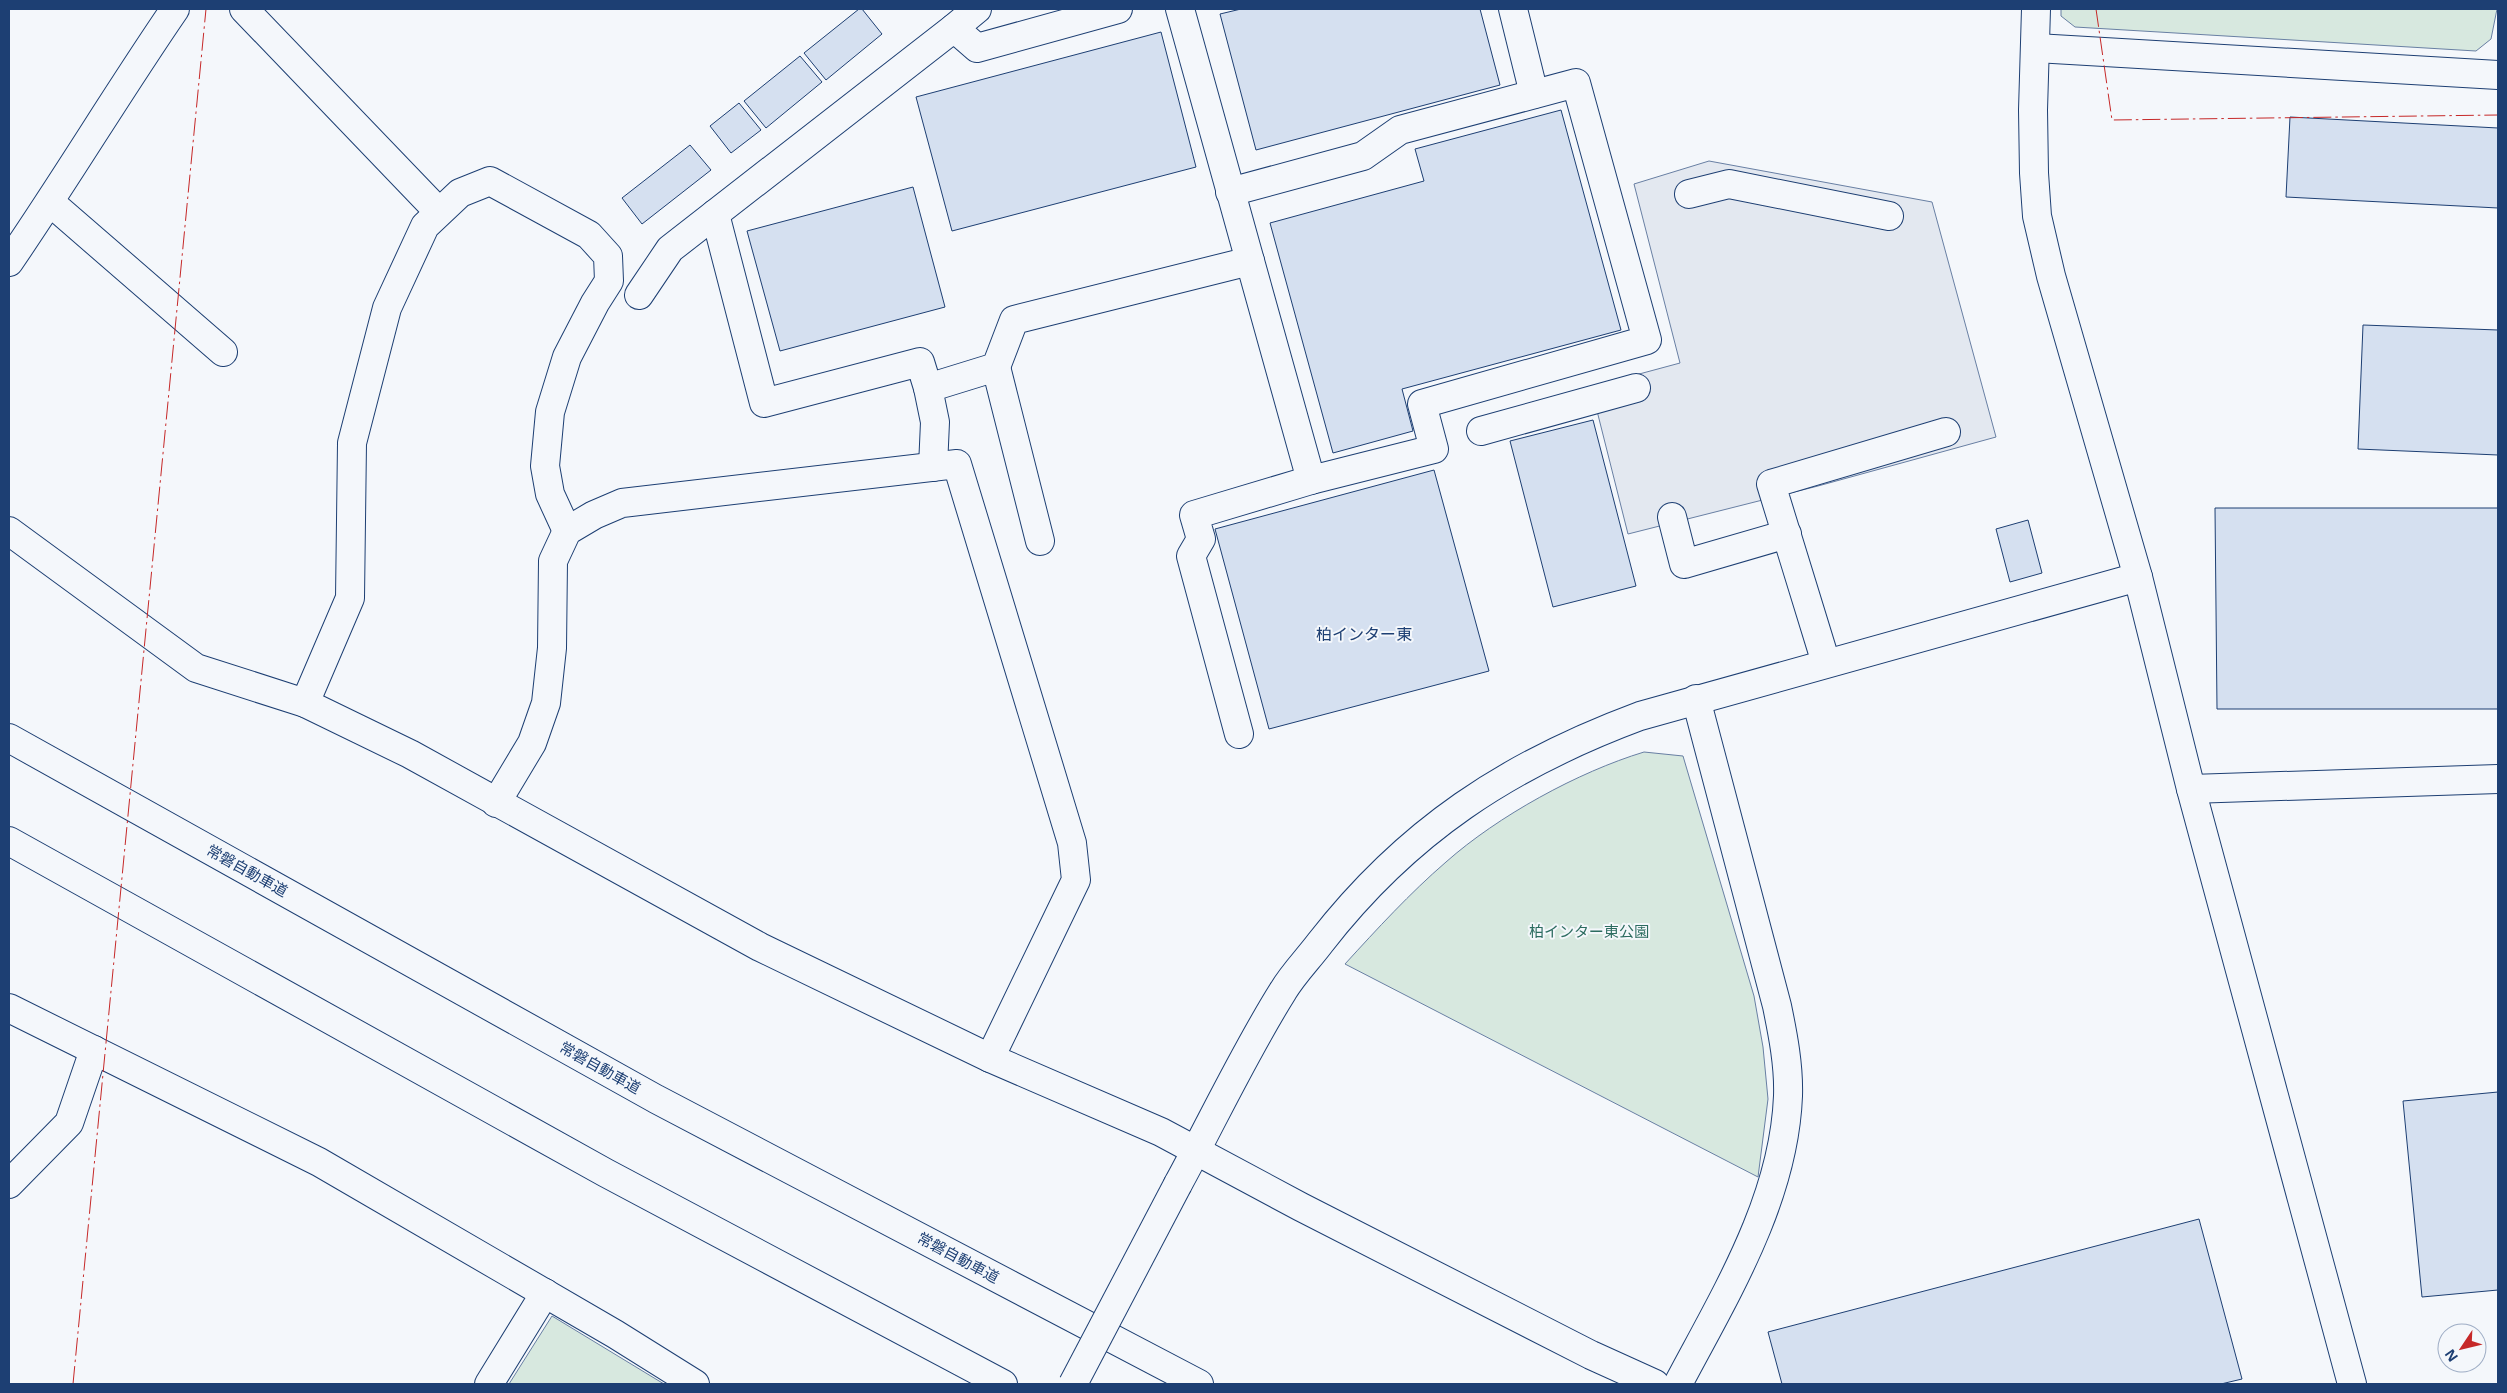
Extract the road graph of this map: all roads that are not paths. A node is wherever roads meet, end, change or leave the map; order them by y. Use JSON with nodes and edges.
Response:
{"nodes":[{"id":1,"x":175,"y":9,"type":"edge"},
{"id":2,"x":244,"y":9,"type":"edge"},
{"id":3,"x":977,"y":9,"type":"edge"},
{"id":4,"x":1118,"y":9,"type":"edge"},
{"id":5,"x":1180,"y":9,"type":"edge"},
{"id":6,"x":1513,"y":9,"type":"edge"},
{"id":7,"x":2036,"y":9,"type":"edge"},
{"id":8,"x":954,"y":28,"type":"junction"},
{"id":9,"x":2036,"y":48,"type":"junction"},
{"id":10,"x":2498,"y":75,"type":"edge"},
{"id":11,"x":1534,"y":94,"type":"junction"},
{"id":12,"x":1230,"y":192,"type":"junction"},
{"id":13,"x":1689,"y":194,"type":"dead end"},
{"id":14,"x":50,"y":202,"type":"junction"},
{"id":15,"x":438,"y":211,"type":"junction"},
{"id":16,"x":715,"y":214,"type":"junction"},
{"id":17,"x":1888,"y":216,"type":"dead end"},
{"id":18,"x":1250,"y":261,"type":"junction"},
{"id":19,"x":9,"y":262,"type":"edge"},
{"id":20,"x":639,"y":294,"type":"dead end"},
{"id":21,"x":223,"y":352,"type":"dead end"},
{"id":22,"x":996,"y":367,"type":"junction"},
{"id":23,"x":928,"y":388,"type":"junction"},
{"id":24,"x":1636,"y":388,"type":"dead end"},
{"id":25,"x":1481,"y":431,"type":"dead end"},
{"id":26,"x":1946,"y":432,"type":"dead end"},
{"id":27,"x":933,"y":467,"type":"junction"},
{"id":28,"x":1311,"y":480,"type":"junction"},
{"id":29,"x":1672,"y":517,"type":"dead end"},
{"id":30,"x":9,"y":531,"type":"edge"},
{"id":31,"x":567,"y":531,"type":"junction"},
{"id":32,"x":1787,"y":534,"type":"junction"},
{"id":33,"x":1040,"y":541,"type":"dead end"},
{"id":34,"x":2138,"y":577,"type":"junction"},
{"id":35,"x":1826,"y":663,"type":"junction"},
{"id":36,"x":1696,"y":699,"type":"junction"},
{"id":37,"x":305,"y":702,"type":"junction"},
{"id":38,"x":1239,"y":734,"type":"dead end"},
{"id":39,"x":9,"y":738,"type":"edge"},
{"id":40,"x":2498,"y":779,"type":"edge"},
{"id":41,"x":2191,"y":789,"type":"junction"},
{"id":42,"x":496,"y":803,"type":"junction"},
{"id":43,"x":9,"y":841,"type":"edge"},
{"id":44,"x":9,"y":1008,"type":"edge"},
{"id":45,"x":94,"y":1050,"type":"junction"},
{"id":46,"x":990,"y":1058,"type":"junction"},
{"id":47,"x":1196,"y":1152,"type":"junction"},
{"id":48,"x":9,"y":1184,"type":"edge"},
{"id":49,"x":545,"y":1293,"type":"junction"},
{"id":50,"x":489,"y":1384,"type":"edge"},
{"id":51,"x":695,"y":1384,"type":"edge"},
{"id":52,"x":1003,"y":1384,"type":"edge"},
{"id":53,"x":1073,"y":1384,"type":"edge"},
{"id":54,"x":1199,"y":1384,"type":"edge"},
{"id":55,"x":1655,"y":1384,"type":"edge"},
{"id":56,"x":1678,"y":1384,"type":"edge"},
{"id":57,"x":2352,"y":1384,"type":"edge"}],
"edges":[{"from":1,"to":14,"type":"main road"},
{"from":2,"to":15,"type":"main road"},
{"from":3,"to":8,"type":"main road"},
{"from":4,"to":8,"type":"main road"},
{"from":5,"to":12,"type":"main road"},
{"from":6,"to":11,"type":"main road"},
{"from":7,"to":9,"type":"main road"},
{"from":8,"to":16,"type":"main road"},
{"from":9,"to":10,"type":"main road"},
{"from":9,"to":34,"type":"main road"},
{"from":11,"to":12,"type":"main road"},
{"from":11,"to":28,"type":"main road"},
{"from":12,"to":18,"type":"main road"},
{"from":13,"to":17,"type":"main road"},
{"from":14,"to":19,"type":"main road"},
{"from":14,"to":21,"type":"main road"},
{"from":15,"to":31,"type":"main road"},
{"from":15,"to":37,"type":"main road"},
{"from":16,"to":20,"type":"main road"},
{"from":16,"to":23,"type":"main road"},
{"from":18,"to":22,"type":"main road"},
{"from":18,"to":28,"type":"main road"},
{"from":22,"to":23,"type":"main road"},
{"from":22,"to":33,"type":"main road"},
{"from":23,"to":27,"type":"main road"},
{"from":24,"to":25,"type":"main road"},
{"from":26,"to":32,"type":"main road"},
{"from":27,"to":31,"type":"main road"},
{"from":27,"to":46,"type":"main road"},
{"from":28,"to":38,"type":"main road"},
{"from":29,"to":32,"type":"main road"},
{"from":30,"to":37,"type":"main road"},
{"from":31,"to":42,"type":"main road"},
{"from":32,"to":35,"type":"main road"},
{"from":34,"to":35,"type":"main road"},
{"from":34,"to":41,"type":"main road"},
{"from":35,"to":36,"type":"main road"},
{"from":36,"to":47,"type":"main road"},
{"from":36,"to":56,"type":"main road"},
{"from":37,"to":42,"type":"main road"},
{"from":39,"to":54,"type":"main road","name":"常磐自動車道"},
{"from":40,"to":41,"type":"main road"},
{"from":41,"to":57,"type":"main road"},
{"from":42,"to":46,"type":"main road"},
{"from":43,"to":52,"type":"main road"},
{"from":44,"to":45,"type":"main road"},
{"from":45,"to":48,"type":"main road"},
{"from":45,"to":49,"type":"main road"},
{"from":46,"to":47,"type":"main road"},
{"from":47,"to":53,"type":"main road","bridge":true},
{"from":47,"to":55,"type":"main road"},
{"from":49,"to":50,"type":"main road"},
{"from":49,"to":51,"type":"main road"}]}
